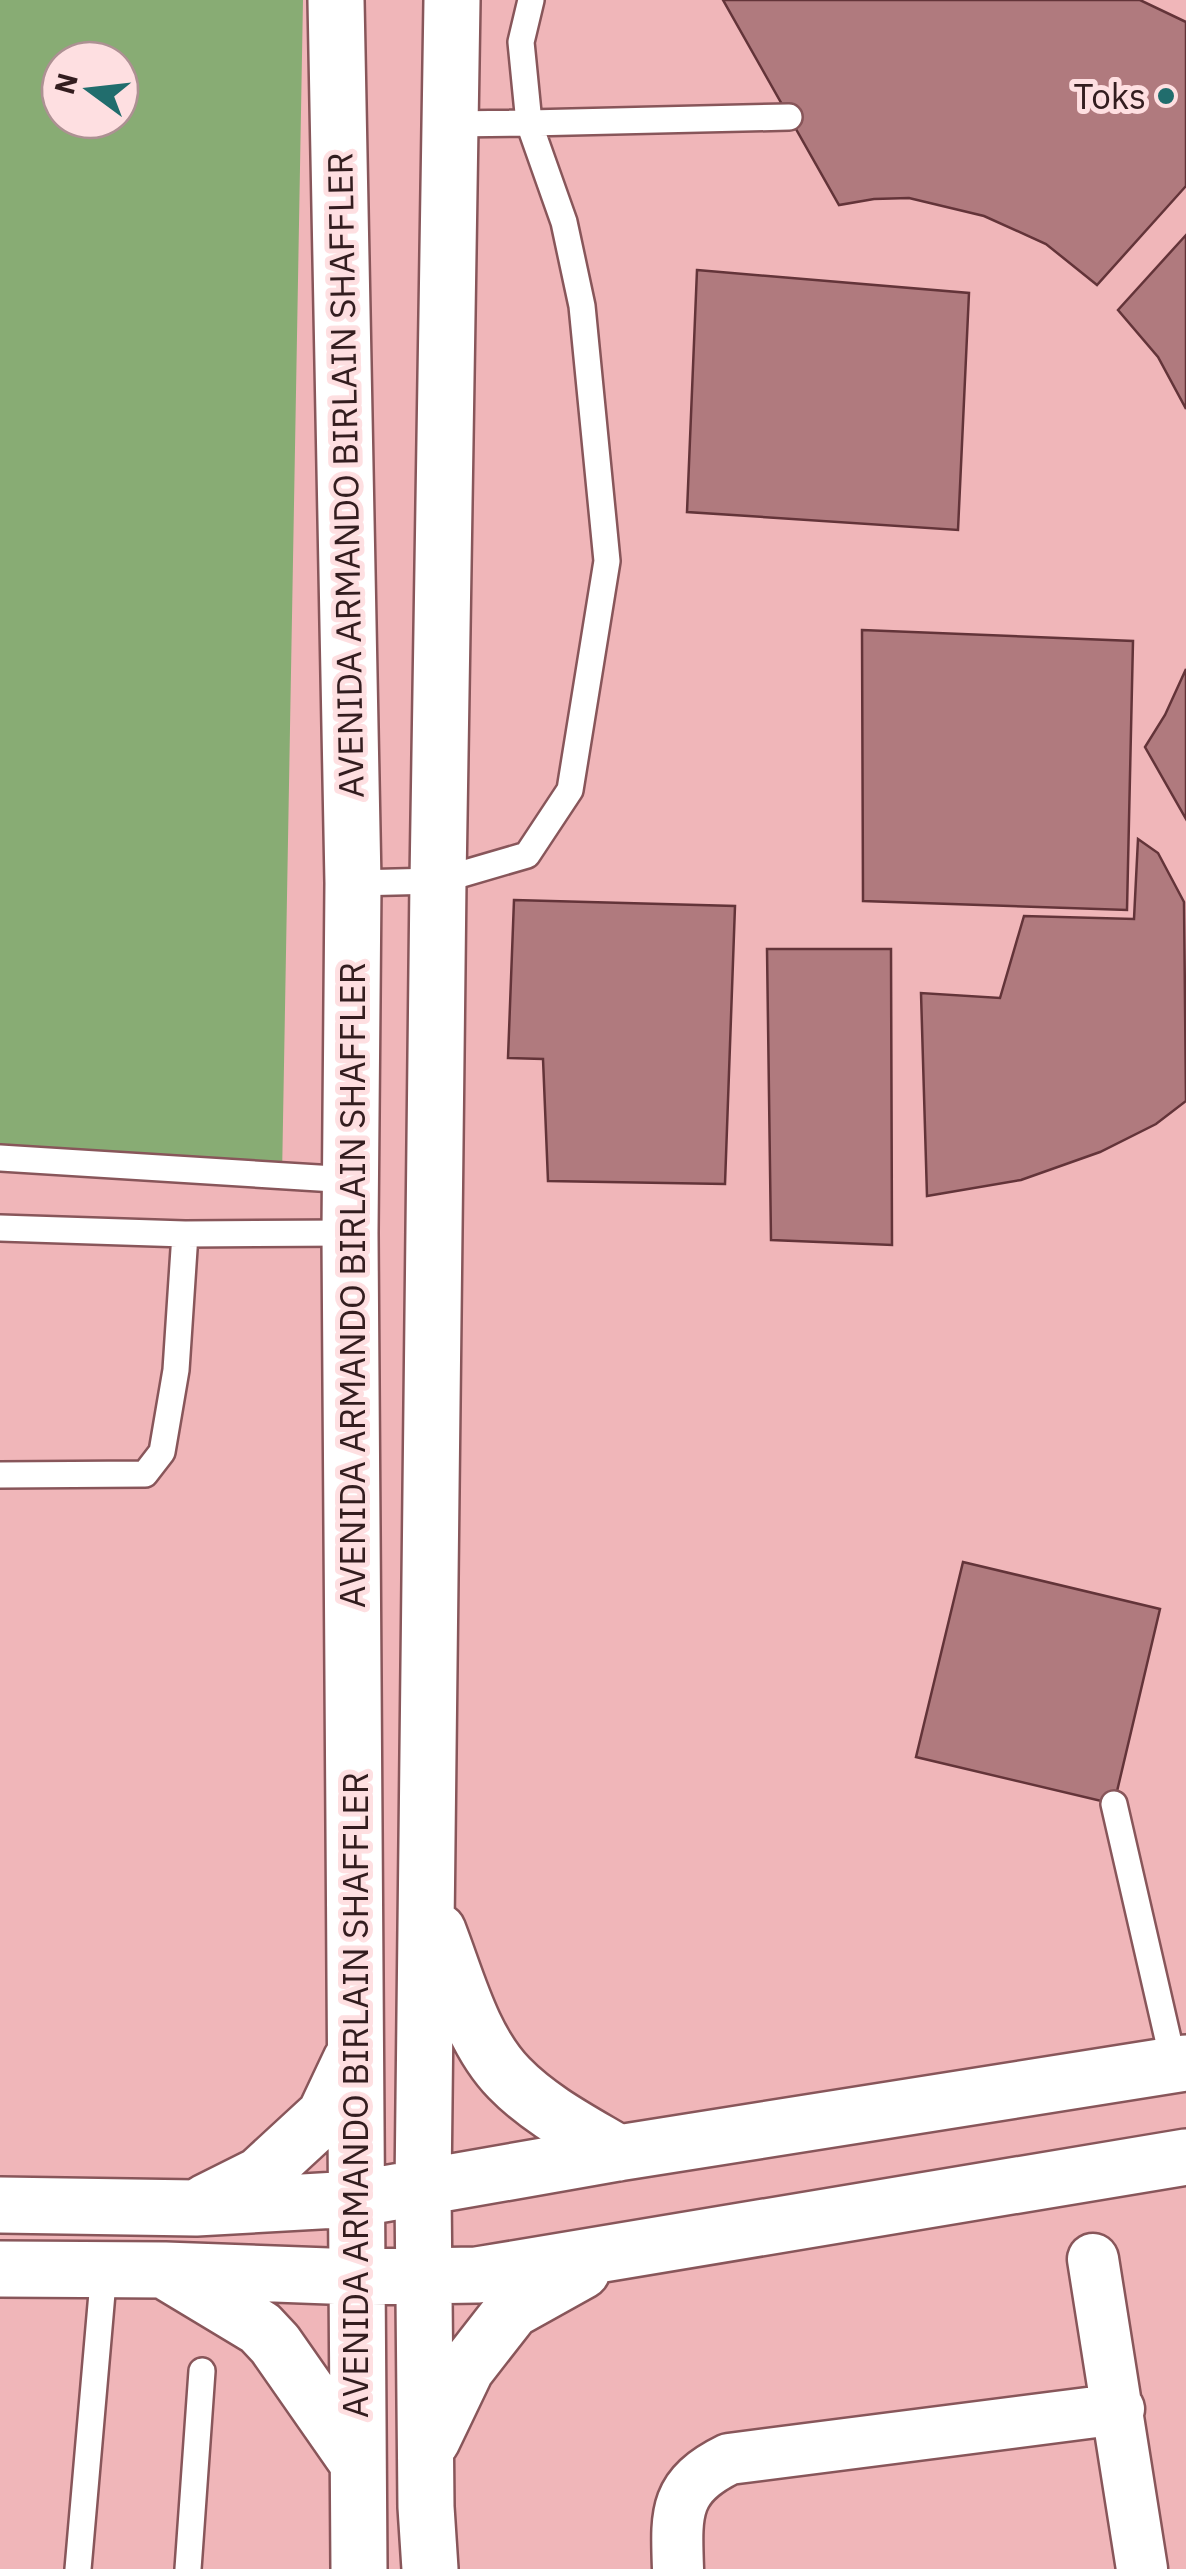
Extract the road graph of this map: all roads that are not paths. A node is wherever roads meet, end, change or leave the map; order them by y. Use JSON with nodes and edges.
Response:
{"nodes":[{"id":1,"x":336,"y":0,"type":"edge"},
{"id":2,"x":452,"y":0,"type":"edge"},
{"id":3,"x":530,"y":0,"type":"edge"},
{"id":4,"x":789,"y":117,"type":"dead end"},
{"id":5,"x":529,"y":123,"type":"junction"},
{"id":6,"x":450,"y":124,"type":"junction"},
{"id":7,"x":438,"y":881,"type":"junction"},
{"id":8,"x":352,"y":883,"type":"junction"},
{"id":9,"x":0,"y":1158,"type":"edge"},
{"id":10,"x":350,"y":1206,"type":"junction"},
{"id":11,"x":0,"y":1228,"type":"edge"},
{"id":12,"x":185,"y":1234,"type":"junction"},
{"id":13,"x":0,"y":1475,"type":"edge"},
{"id":14,"x":1114,"y":1804,"type":"dead end"},
{"id":15,"x":428,"y":1906,"type":"junction"},
{"id":16,"x":354,"y":2053,"type":"junction"},
{"id":17,"x":1180,"y":2064,"type":"edge"},
{"id":18,"x":618,"y":2153,"type":"junction"},
{"id":19,"x":1186,"y":2157,"type":"edge"},
{"id":20,"x":424,"y":2189,"type":"junction"},
{"id":21,"x":356,"y":2199,"type":"junction"},
{"id":22,"x":0,"y":2205,"type":"edge"},
{"id":23,"x":196,"y":2208,"type":"junction"},
{"id":24,"x":614,"y":2253,"type":"junction"},
{"id":25,"x":1093,"y":2259,"type":"dead end"},
{"id":26,"x":0,"y":2269,"type":"edge"},
{"id":27,"x":104,"y":2270,"type":"junction"},
{"id":28,"x":165,"y":2270,"type":"junction"},
{"id":29,"x":356,"y":2278,"type":"junction"},
{"id":30,"x":424,"y":2278,"type":"junction"},
{"id":31,"x":202,"y":2371,"type":"dead end"},
{"id":32,"x":1119,"y":2409,"type":"junction"},
{"id":33,"x":426,"y":2452,"type":"junction"},
{"id":34,"x":358,"y":2463,"type":"junction"},
{"id":35,"x":78,"y":2569,"type":"edge"},
{"id":36,"x":188,"y":2569,"type":"edge"},
{"id":37,"x":360,"y":2569,"type":"edge"},
{"id":38,"x":430,"y":2569,"type":"edge"},
{"id":39,"x":678,"y":2569,"type":"edge"},
{"id":40,"x":1142,"y":2569,"type":"edge"}],
"edges":[{"from":1,"to":8,"type":"street","name":"AVENIDA ARMANDO BIRLAIN SHAFFLER"},
{"from":2,"to":6,"type":"street","name":"AVENIDA ARMANDO BIRLAIN SHAFFLER"},
{"from":3,"to":5,"type":"lane"},
{"from":4,"to":5,"type":"lane"},
{"from":5,"to":6,"type":"lane"},
{"from":5,"to":7,"type":"lane"},
{"from":6,"to":7,"type":"street","name":"AVENIDA ARMANDO BIRLAIN SHAFFLER"},
{"from":7,"to":8,"type":"lane"},
{"from":7,"to":15,"type":"street","name":"AVENIDA ARMANDO BIRLAIN SHAFFLER"},
{"from":8,"to":10,"type":"street","name":"AVENIDA ARMANDO BIRLAIN SHAFFLER"},
{"from":9,"to":10,"type":"lane"},
{"from":10,"to":12,"type":"lane"},
{"from":10,"to":16,"type":"street","name":"AVENIDA ARMANDO BIRLAIN SHAFFLER"},
{"from":11,"to":12,"type":"lane"},
{"from":12,"to":13,"type":"lane"},
{"from":14,"to":17,"type":"lane"},
{"from":15,"to":18,"type":"street"},
{"from":15,"to":20,"type":"street","name":"AVENIDA ARMANDO BIRLAIN SHAFFLER"},
{"from":16,"to":21,"type":"street","name":"AVENIDA ARMANDO BIRLAIN SHAFFLER"},
{"from":16,"to":23,"type":"street"},
{"from":17,"to":18,"type":"street"},
{"from":18,"to":20,"type":"street"},
{"from":19,"to":24,"type":"street"},
{"from":20,"to":21,"type":"street"},
{"from":20,"to":30,"type":"street","name":"AVENIDA ARMANDO BIRLAIN SHAFFLER"},
{"from":21,"to":23,"type":"street"},
{"from":21,"to":29,"type":"street","name":"AVENIDA ARMANDO BIRLAIN SHAFFLER"},
{"from":22,"to":23,"type":"street"},
{"from":24,"to":30,"type":"street"},
{"from":24,"to":33,"type":"street"},
{"from":25,"to":32,"type":"street"},
{"from":26,"to":27,"type":"street"},
{"from":27,"to":28,"type":"street"},
{"from":27,"to":35,"type":"lane"},
{"from":28,"to":29,"type":"street"},
{"from":28,"to":34,"type":"street"},
{"from":29,"to":30,"type":"street"},
{"from":29,"to":34,"type":"street","name":"AVENIDA ARMANDO BIRLAIN SHAFFLER"},
{"from":30,"to":33,"type":"street","name":"AVENIDA ARMANDO BIRLAIN SHAFFLER"},
{"from":31,"to":36,"type":"lane"},
{"from":32,"to":39,"type":"street"},
{"from":32,"to":40,"type":"street"},
{"from":33,"to":38,"type":"street","name":"AVENIDA ARMANDO BIRLAIN SHAFFLER"},
{"from":34,"to":37,"type":"street","name":"AVENIDA ARMANDO BIRLAIN SHAFFLER"}]}
